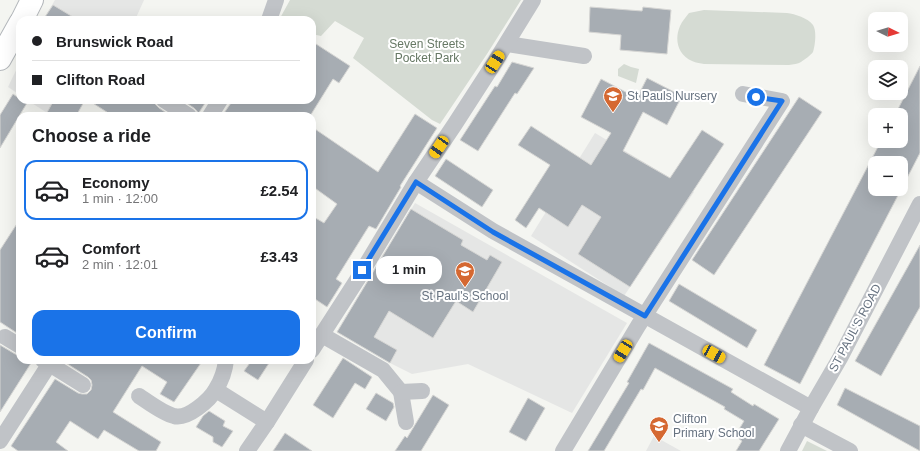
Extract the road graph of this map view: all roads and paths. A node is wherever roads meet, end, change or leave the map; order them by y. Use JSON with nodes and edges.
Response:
{"nodes":[{"id":1,"x":32,"y":0,"type":"edge"},
{"id":2,"x":276,"y":0,"type":"edge"},
{"id":3,"x":533,"y":0,"type":"edge"},
{"id":4,"x":24,"y":16,"type":"edge"},
{"id":5,"x":270,"y":16,"type":"edge"},
{"id":6,"x":16,"y":30,"type":"edge"},
{"id":7,"x":507,"y":44,"type":"junction"},
{"id":8,"x":584,"y":56,"type":"dead end"},
{"id":9,"x":0,"y":59,"type":"edge"},
{"id":10,"x":743,"y":94,"type":"dead end"},
{"id":11,"x":170,"y":104,"type":"edge"},
{"id":12,"x":184,"y":112,"type":"edge"},
{"id":13,"x":416,"y":182,"type":"junction"},
{"id":14,"x":919,"y":209,"type":"edge"},
{"id":15,"x":645,"y":316,"type":"junction"},
{"id":16,"x":322,"y":335,"type":"junction"},
{"id":17,"x":5,"y":337,"type":"dead end"},
{"id":18,"x":16,"y":344,"type":"edge"},
{"id":19,"x":316,"y":344,"type":"edge"},
{"id":20,"x":46,"y":364,"type":"edge"},
{"id":21,"x":52,"y":364,"type":"edge"},
{"id":22,"x":226,"y":364,"type":"edge"},
{"id":23,"x":303,"y":364,"type":"edge"},
{"id":24,"x":83,"y":386,"type":"dead end"},
{"id":25,"x":216,"y":390,"type":"junction"},
{"id":26,"x":422,"y":391,"type":"dead end"},
{"id":27,"x":401,"y":392,"type":"junction"},
{"id":28,"x":139,"y":396,"type":"dead end"},
{"id":29,"x":811,"y":408,"type":"junction"},
{"id":30,"x":267,"y":422,"type":"junction"},
{"id":31,"x":406,"y":422,"type":"dead end"},
{"id":32,"x":801,"y":426,"type":"junction"},
{"id":33,"x":0,"y":442,"type":"edge"},
{"id":34,"x":247,"y":451,"type":"edge"},
{"id":35,"x":563,"y":451,"type":"edge"},
{"id":36,"x":788,"y":451,"type":"edge"},
{"id":37,"x":850,"y":451,"type":"edge"}],
"edges":[{"from":1,"to":4,"type":"street"},
{"from":2,"to":5,"type":"street"},
{"from":3,"to":7,"type":"street"},
{"from":6,"to":9,"type":"street"},
{"from":7,"to":8,"type":"street"},
{"from":7,"to":13,"type":"street"},
{"from":10,"to":15,"type":"street"},
{"from":11,"to":12,"type":"street"},
{"from":13,"to":15,"type":"street"},
{"from":13,"to":16,"type":"street"},
{"from":14,"to":29,"type":"street","name":"ST PAUL'S ROAD"},
{"from":15,"to":29,"type":"street"},
{"from":15,"to":35,"type":"street"},
{"from":16,"to":19,"type":"street"},
{"from":16,"to":27,"type":"street"},
{"from":17,"to":18,"type":"street"},
{"from":20,"to":33,"type":"street"},
{"from":21,"to":24,"type":"street"},
{"from":22,"to":25,"type":"street"},
{"from":23,"to":30,"type":"street"},
{"from":25,"to":28,"type":"street"},
{"from":25,"to":30,"type":"street"},
{"from":26,"to":27,"type":"street"},
{"from":27,"to":31,"type":"street"},
{"from":29,"to":32,"type":"street","name":"ST PAUL'S ROAD"},
{"from":30,"to":34,"type":"street"},
{"from":32,"to":36,"type":"street","name":"ST PAUL'S ROAD"},
{"from":32,"to":37,"type":"street"}]}
